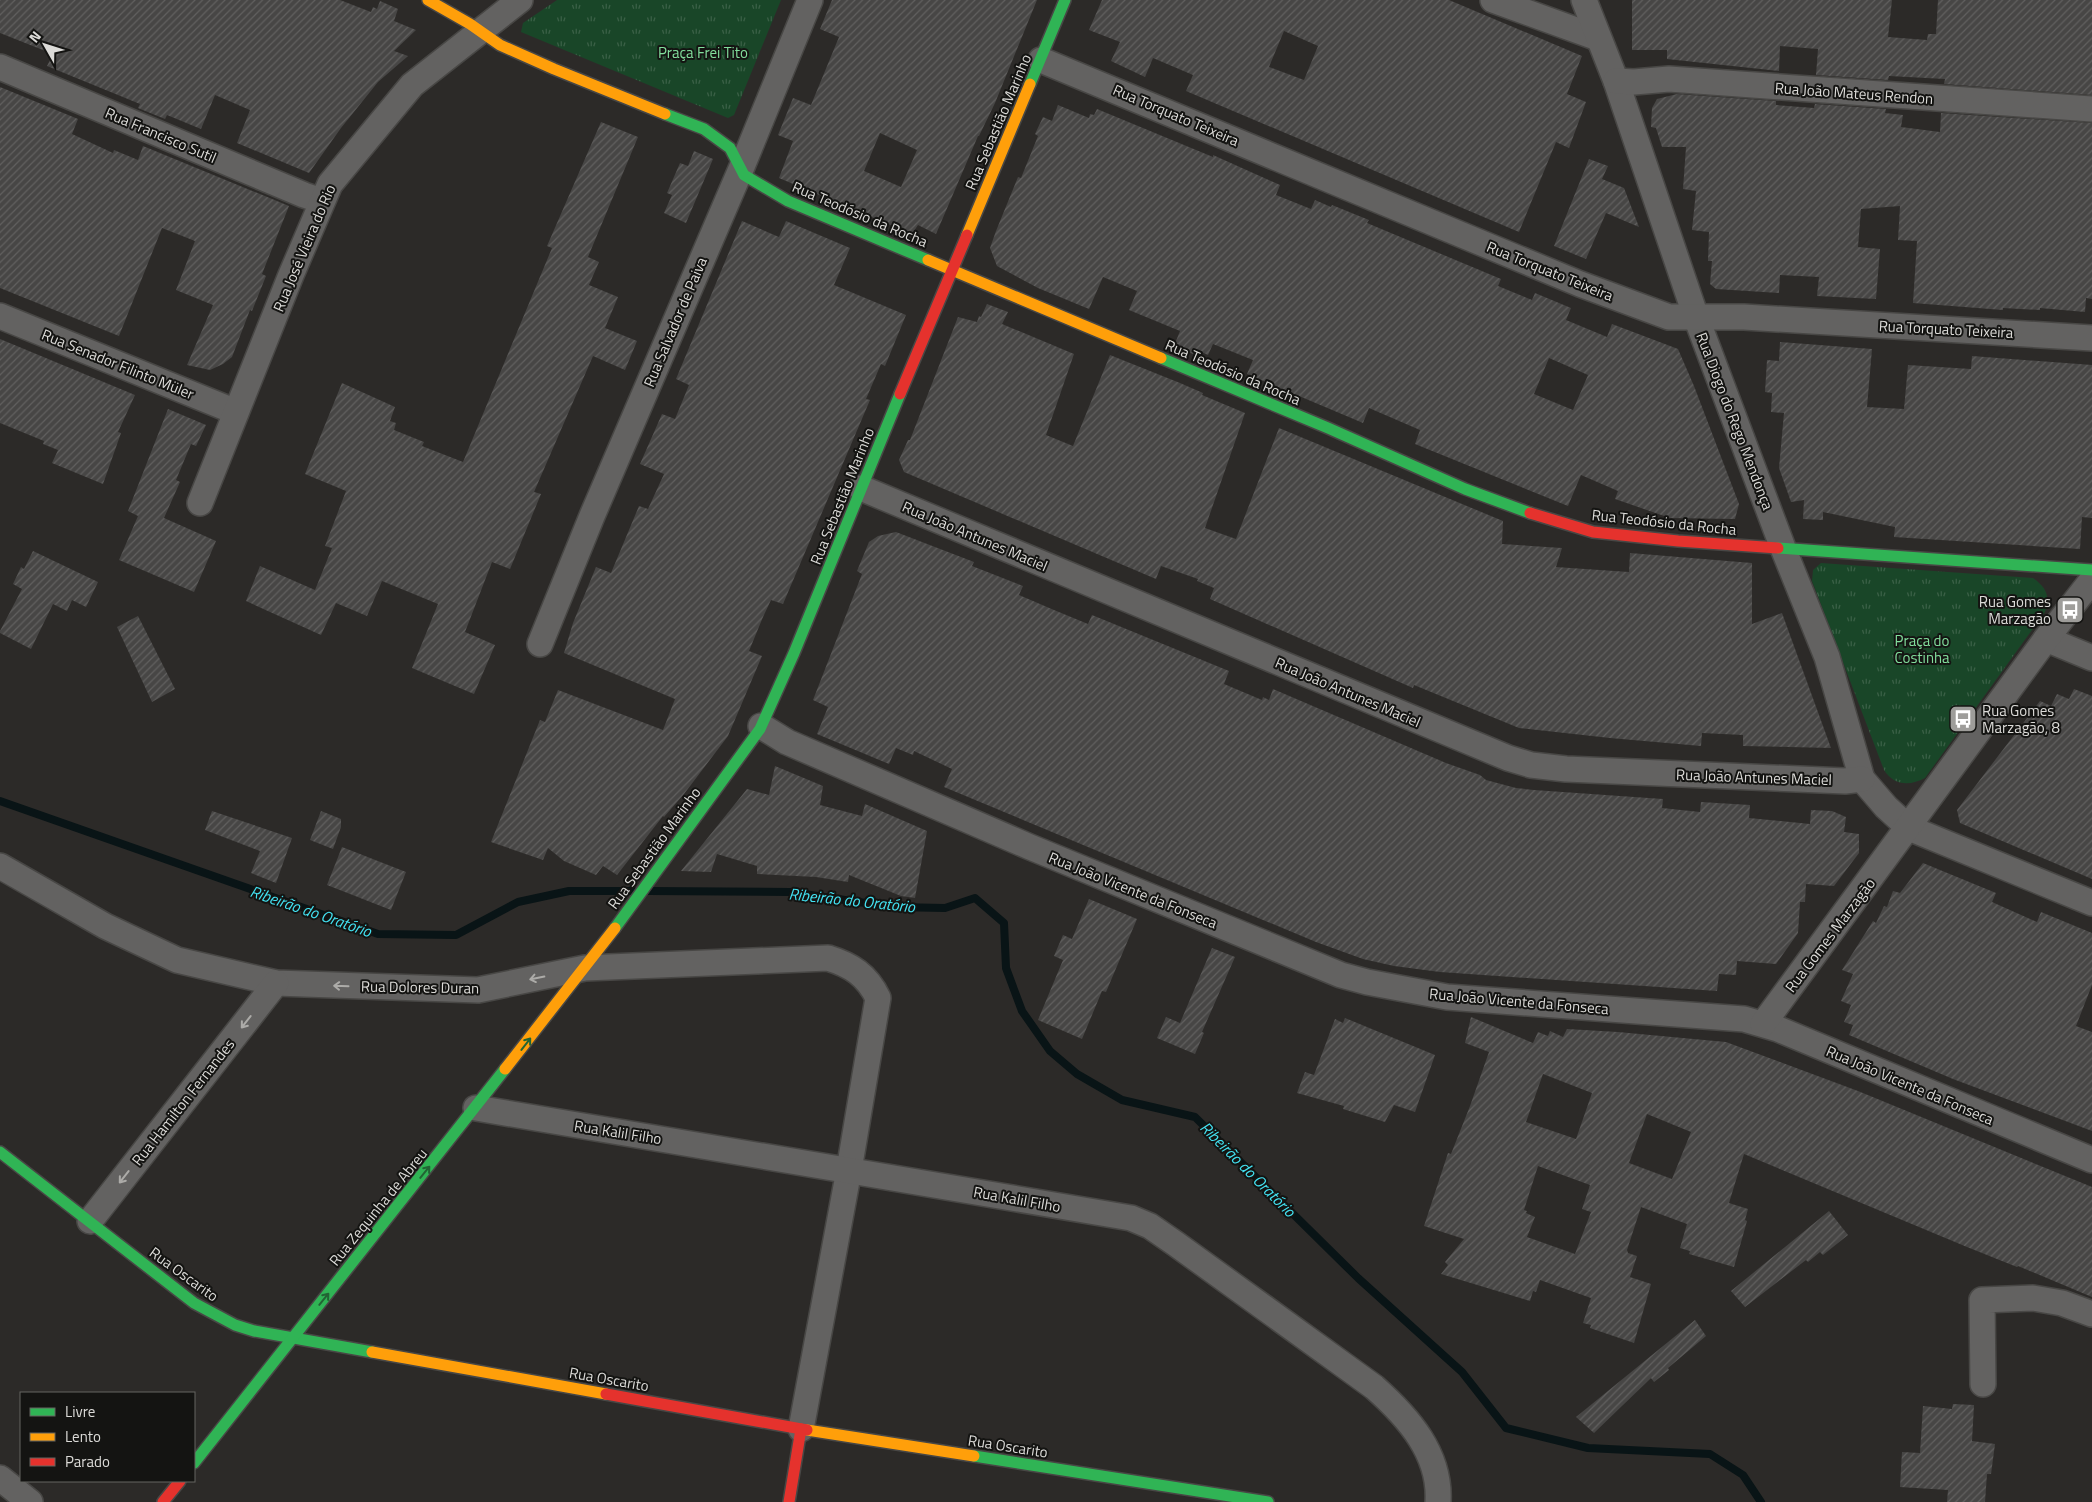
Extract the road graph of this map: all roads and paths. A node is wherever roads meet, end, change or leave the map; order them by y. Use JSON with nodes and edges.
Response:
{"nodes":[{"id":1,"x":428,"y":0,"type":"edge"},
{"id":2,"x":520,"y":0,"type":"edge"},
{"id":3,"x":810,"y":0,"type":"edge"},
{"id":4,"x":1065,"y":0,"type":"edge"},
{"id":5,"x":1493,"y":0,"type":"edge"},
{"id":6,"x":1584,"y":0,"type":"edge"},
{"id":7,"x":480,"y":31,"type":"junction"},
{"id":8,"x":1598,"y":38,"type":"junction"},
{"id":9,"x":1041,"y":60,"type":"junction"},
{"id":10,"x":0,"y":67,"type":"edge"},
{"id":11,"x":1616,"y":81,"type":"junction"},
{"id":12,"x":2092,"y":109,"type":"edge"},
{"id":13,"x":741,"y":169,"type":"junction"},
{"id":14,"x":322,"y":201,"type":"junction"},
{"id":15,"x":953,"y":270,"type":"junction"},
{"id":16,"x":0,"y":316,"type":"edge"},
{"id":17,"x":1696,"y":317,"type":"junction"},
{"id":18,"x":2092,"y":338,"type":"edge"},
{"id":19,"x":236,"y":412,"type":"junction"},
{"id":20,"x":861,"y":488,"type":"junction"},
{"id":21,"x":200,"y":503,"type":"dead end"},
{"id":22,"x":1782,"y":548,"type":"junction"},
{"id":23,"x":2092,"y":570,"type":"edge"},
{"id":24,"x":2092,"y":580,"type":"edge"},
{"id":25,"x":2046,"y":639,"type":"junction"},
{"id":26,"x":540,"y":644,"type":"dead end"},
{"id":27,"x":2092,"y":658,"type":"edge"},
{"id":28,"x":761,"y":726,"type":"junction"},
{"id":29,"x":1862,"y":780,"type":"junction"},
{"id":30,"x":1909,"y":828,"type":"junction"},
{"id":31,"x":0,"y":866,"type":"edge"},
{"id":32,"x":2092,"y":903,"type":"edge"},
{"id":33,"x":585,"y":968,"type":"junction"},
{"id":34,"x":276,"y":984,"type":"junction"},
{"id":35,"x":1763,"y":1024,"type":"junction"},
{"id":36,"x":476,"y":1108,"type":"junction"},
{"id":37,"x":0,"y":1152,"type":"edge"},
{"id":38,"x":2092,"y":1160,"type":"edge"},
{"id":39,"x":849,"y":1170,"type":"junction"},
{"id":40,"x":90,"y":1221,"type":"junction"},
{"id":41,"x":2092,"y":1314,"type":"edge"},
{"id":42,"x":294,"y":1337,"type":"junction"},
{"id":43,"x":1983,"y":1384,"type":"dead end"},
{"id":44,"x":801,"y":1429,"type":"junction"},
{"id":45,"x":195,"y":1462,"type":"edge"},
{"id":46,"x":0,"y":1478,"type":"edge"},
{"id":47,"x":179,"y":1482,"type":"edge"},
{"id":48,"x":30,"y":1502,"type":"edge"},
{"id":49,"x":163,"y":1502,"type":"edge"},
{"id":50,"x":789,"y":1502,"type":"edge"},
{"id":51,"x":1268,"y":1502,"type":"edge"},
{"id":52,"x":1438,"y":1502,"type":"edge"}],
"edges":[{"from":1,"to":7,"type":"street","name":"Rua Teodósio da Rocha"},
{"from":2,"to":7,"type":"street","name":"Rua José Vieira do Rio"},
{"from":3,"to":13,"type":"street","name":"Rua Salvador de Paiva"},
{"from":4,"to":9,"type":"street","name":"Rua Sebastião Marinho"},
{"from":5,"to":8,"type":"street"},
{"from":6,"to":8,"type":"street","name":"Rua Diogo do Rego Mendonça"},
{"from":7,"to":13,"type":"street","name":"Rua Teodósio da Rocha"},
{"from":7,"to":14,"type":"street","name":"Rua José Vieira do Rio"},
{"from":8,"to":11,"type":"street","name":"Rua Diogo do Rego Mendonça"},
{"from":9,"to":15,"type":"street","name":"Rua Sebastião Marinho"},
{"from":9,"to":17,"type":"street","name":"Rua Torquato Teixeira"},
{"from":10,"to":14,"type":"street","name":"Rua Francisco Sutil"},
{"from":11,"to":12,"type":"street","name":"Rua João Mateus Rendon"},
{"from":11,"to":17,"type":"street","name":"Rua Diogo do Rego Mendonça"},
{"from":13,"to":15,"type":"street","name":"Rua Teodósio da Rocha"},
{"from":13,"to":26,"type":"street","name":"Rua Salvador de Paiva"},
{"from":14,"to":19,"type":"street","name":"Rua José Vieira do Rio"},
{"from":15,"to":20,"type":"street","name":"Rua Sebastião Marinho"},
{"from":15,"to":22,"type":"street","name":"Rua Teodósio da Rocha"},
{"from":16,"to":19,"type":"street","name":"Rua Senador Filinto Müler"},
{"from":17,"to":18,"type":"street","name":"Rua Torquato Teixeira"},
{"from":17,"to":22,"type":"street","name":"Rua Diogo do Rego Mendonça"},
{"from":19,"to":21,"type":"street","name":"Rua José Vieira do Rio"},
{"from":20,"to":28,"type":"street","name":"Rua Sebastião Marinho"},
{"from":20,"to":29,"type":"street","name":"Rua João Antunes Maciel"},
{"from":22,"to":23,"type":"street","name":"Rua Teodósio da Rocha"},
{"from":22,"to":29,"type":"street","name":"Rua Diogo do Rego Mendonça"},
{"from":24,"to":25,"type":"street","name":"Rua Gomes Marzagão"},
{"from":25,"to":27,"type":"street"},
{"from":25,"to":30,"type":"street","name":"Rua Gomes Marzagão"},
{"from":28,"to":33,"type":"street","name":"Rua Sebastião Marinho"},
{"from":28,"to":35,"type":"street","name":"Rua João Vicente da Fonseca"},
{"from":29,"to":30,"type":"street","name":"Rua Diogo do Rego Mendonça"},
{"from":30,"to":32,"type":"street"},
{"from":30,"to":35,"type":"street","name":"Rua Gomes Marzagão"},
{"from":31,"to":34,"type":"street","name":"Rua Dolores Duran"},
{"from":33,"to":34,"type":"street","name":"Rua Dolores Duran","one_way":true},
{"from":36,"to":33,"type":"street","name":"Rua Zequinha de Abreu","one_way":true},
{"from":33,"to":39,"type":"street","name":"Rua Dolores Duran"},
{"from":34,"to":40,"type":"street","name":"Rua Hamilton Fernandes","one_way":true},
{"from":35,"to":38,"type":"street","name":"Rua João Vicente da Fonseca"},
{"from":36,"to":39,"type":"street","name":"Rua Kalil Filho"},
{"from":42,"to":36,"type":"street","name":"Rua Zequinha de Abreu","one_way":true},
{"from":37,"to":40,"type":"street","name":"Rua Oscarito"},
{"from":39,"to":44,"type":"street"},
{"from":39,"to":52,"type":"street","name":"Rua Kalil Filho"},
{"from":40,"to":42,"type":"street","name":"Rua Oscarito"},
{"from":41,"to":43,"type":"street"},
{"from":42,"to":44,"type":"street","name":"Rua Oscarito"},
{"from":42,"to":45,"type":"street","name":"Rua Zequinha de Abreu"},
{"from":44,"to":50,"type":"street"},
{"from":44,"to":51,"type":"street","name":"Rua Oscarito"},
{"from":46,"to":48,"type":"street"},
{"from":47,"to":49,"type":"street"}]}
